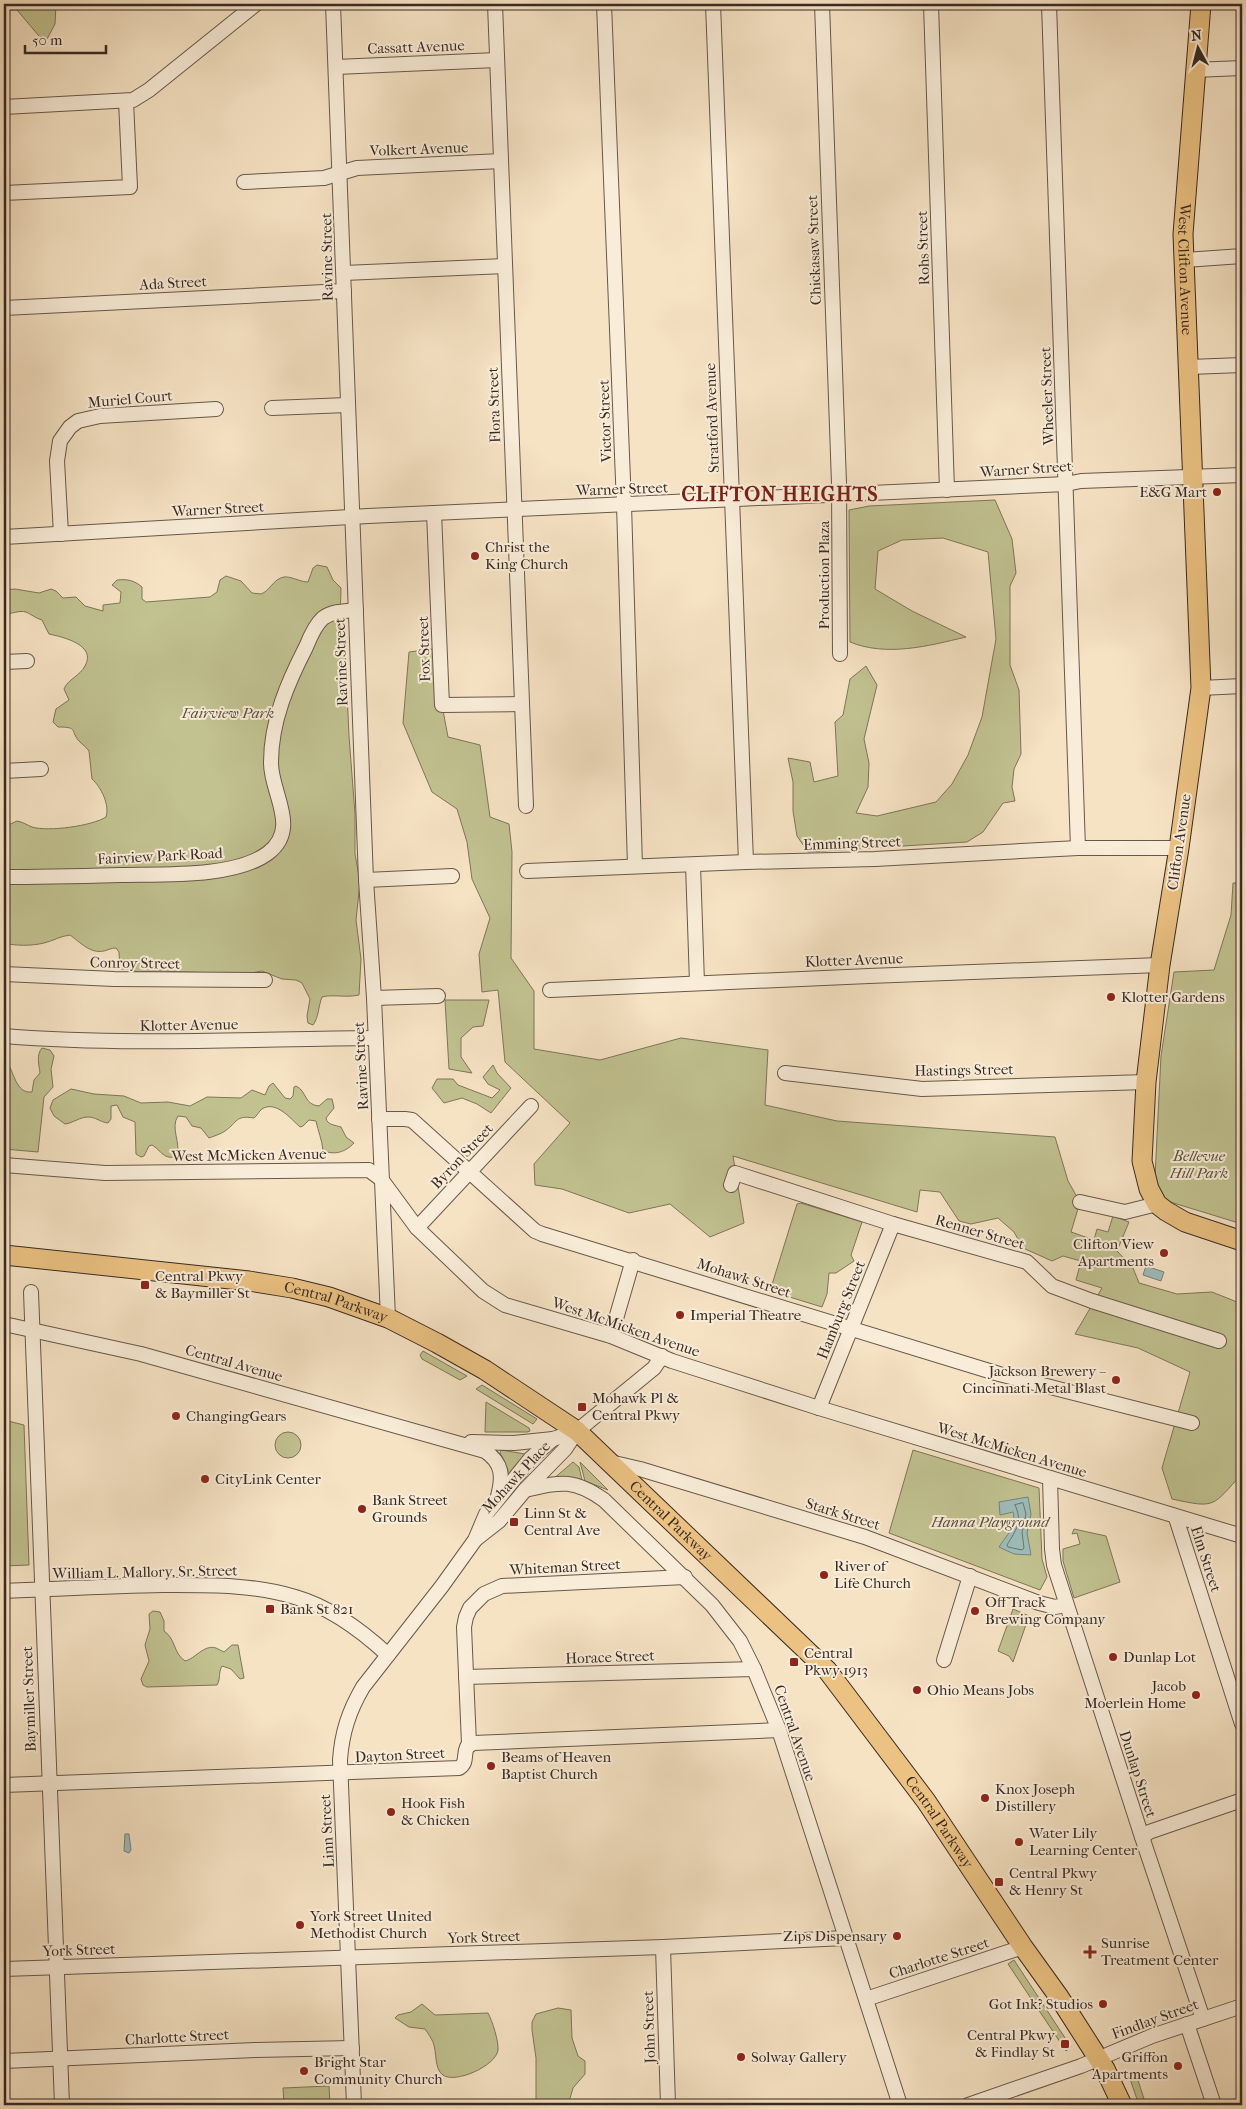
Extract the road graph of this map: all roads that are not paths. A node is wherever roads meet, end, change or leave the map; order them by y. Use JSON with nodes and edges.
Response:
{"nodes":[{"id":1,"x":256,"y":4,"type":"edge"},
{"id":2,"x":333,"y":4,"type":"edge"},
{"id":3,"x":495,"y":4,"type":"edge"},
{"id":4,"x":604,"y":4,"type":"edge"},
{"id":5,"x":713,"y":4,"type":"edge"},
{"id":6,"x":822,"y":4,"type":"edge"},
{"id":7,"x":931,"y":4,"type":"edge"},
{"id":8,"x":1049,"y":4,"type":"edge"},
{"id":9,"x":1200,"y":4,"type":"edge"},
{"id":10,"x":497,"y":60,"type":"junction"},
{"id":11,"x":336,"y":67,"type":"junction"},
{"id":12,"x":1242,"y":68,"type":"edge"},
{"id":13,"x":1194,"y":70,"type":"junction"},
{"id":14,"x":126,"y":101,"type":"junction"},
{"id":15,"x":4,"y":106,"type":"edge"},
{"id":16,"x":501,"y":162,"type":"junction"},
{"id":17,"x":340,"y":174,"type":"junction"},
{"id":18,"x":244,"y":182,"type":"dead end"},
{"id":19,"x":4,"y":193,"type":"edge"},
{"id":20,"x":1242,"y":256,"type":"edge"},
{"id":21,"x":1184,"y":260,"type":"junction"},
{"id":22,"x":505,"y":266,"type":"junction"},
{"id":23,"x":344,"y":273,"type":"junction"},
{"id":24,"x":344,"y":291,"type":"junction"},
{"id":25,"x":4,"y":308,"type":"edge"},
{"id":26,"x":1242,"y":365,"type":"edge"},
{"id":27,"x":1189,"y":367,"type":"junction"},
{"id":28,"x":347,"y":405,"type":"junction"},
{"id":29,"x":272,"y":408,"type":"dead end"},
{"id":30,"x":216,"y":409,"type":"dead end"},
{"id":31,"x":1242,"y":475,"type":"edge"},
{"id":32,"x":1192,"y":477,"type":"junction"},
{"id":33,"x":1066,"y":484,"type":"junction"},
{"id":34,"x":947,"y":490,"type":"junction"},
{"id":35,"x":839,"y":496,"type":"junction"},
{"id":36,"x":732,"y":500,"type":"junction"},
{"id":37,"x":624,"y":505,"type":"junction"},
{"id":38,"x":514,"y":510,"type":"junction"},
{"id":39,"x":434,"y":513,"type":"junction"},
{"id":40,"x":352,"y":517,"type":"junction"},
{"id":41,"x":62,"y":534,"type":"junction"},
{"id":42,"x":4,"y":537,"type":"edge"},
{"id":43,"x":356,"y":610,"type":"junction"},
{"id":44,"x":840,"y":654,"type":"dead end"},
{"id":45,"x":27,"y":661,"type":"dead end"},
{"id":46,"x":4,"y":662,"type":"edge"},
{"id":47,"x":1242,"y":686,"type":"edge"},
{"id":48,"x":1201,"y":688,"type":"junction"},
{"id":49,"x":522,"y":704,"type":"junction"},
{"id":50,"x":41,"y":769,"type":"dead end"},
{"id":51,"x":4,"y":771,"type":"edge"},
{"id":52,"x":526,"y":806,"type":"dead end"},
{"id":53,"x":1078,"y":848,"type":"junction"},
{"id":54,"x":1179,"y":848,"type":"junction"},
{"id":55,"x":746,"y":862,"type":"junction"},
{"id":56,"x":693,"y":865,"type":"junction"},
{"id":57,"x":635,"y":866,"type":"junction"},
{"id":58,"x":526,"y":872,"type":"dead end"},
{"id":59,"x":452,"y":876,"type":"dead end"},
{"id":60,"x":4,"y":877,"type":"edge"},
{"id":61,"x":366,"y":880,"type":"junction"},
{"id":62,"x":1160,"y":965,"type":"junction"},
{"id":63,"x":4,"y":974,"type":"edge"},
{"id":64,"x":265,"y":980,"type":"dead end"},
{"id":65,"x":697,"y":983,"type":"junction"},
{"id":66,"x":550,"y":990,"type":"dead end"},
{"id":67,"x":438,"y":996,"type":"dead end"},
{"id":68,"x":374,"y":998,"type":"junction"},
{"id":69,"x":4,"y":1036,"type":"edge"},
{"id":70,"x":375,"y":1038,"type":"junction"},
{"id":71,"x":785,"y":1073,"type":"dead end"},
{"id":72,"x":1146,"y":1082,"type":"junction"},
{"id":73,"x":531,"y":1106,"type":"dead end"},
{"id":74,"x":379,"y":1119,"type":"junction"},
{"id":75,"x":4,"y":1165,"type":"edge"},
{"id":76,"x":470,"y":1171,"type":"junction"},
{"id":77,"x":381,"y":1179,"type":"junction"},
{"id":78,"x":731,"y":1185,"type":"dead end"},
{"id":79,"x":1080,"y":1202,"type":"dead end"},
{"id":80,"x":1157,"y":1204,"type":"junction"},
{"id":81,"x":893,"y":1224,"type":"junction"},
{"id":82,"x":417,"y":1228,"type":"junction"},
{"id":83,"x":1242,"y":1241,"type":"edge"},
{"id":84,"x":4,"y":1255,"type":"edge"},
{"id":85,"x":633,"y":1260,"type":"junction"},
{"id":86,"x":31,"y":1292,"type":"dead end"},
{"id":87,"x":388,"y":1318,"type":"junction"},
{"id":88,"x":4,"y":1324,"type":"edge"},
{"id":89,"x":851,"y":1329,"type":"junction"},
{"id":90,"x":31,"y":1330,"type":"junction"},
{"id":91,"x":611,"y":1336,"type":"junction"},
{"id":92,"x":1219,"y":1341,"type":"dead end"},
{"id":93,"x":662,"y":1356,"type":"junction"},
{"id":94,"x":819,"y":1408,"type":"junction"},
{"id":95,"x":1192,"y":1423,"type":"dead end"},
{"id":96,"x":577,"y":1431,"type":"junction"},
{"id":97,"x":553,"y":1439,"type":"junction"},
{"id":98,"x":453,"y":1442,"type":"junction"},
{"id":99,"x":608,"y":1462,"type":"junction"},
{"id":100,"x":1050,"y":1478,"type":"junction"},
{"id":101,"x":525,"y":1490,"type":"junction"},
{"id":102,"x":498,"y":1500,"type":"junction"},
{"id":103,"x":1176,"y":1518,"type":"junction"},
{"id":104,"x":1242,"y":1536,"type":"edge"},
{"id":105,"x":475,"y":1540,"type":"junction"},
{"id":106,"x":970,"y":1576,"type":"junction"},
{"id":107,"x":685,"y":1577,"type":"junction"},
{"id":108,"x":442,"y":1586,"type":"joint"},
{"id":109,"x":41,"y":1590,"type":"junction"},
{"id":110,"x":4,"y":1591,"type":"edge"},
{"id":111,"x":1066,"y":1605,"type":"junction"},
{"id":112,"x":388,"y":1655,"type":"junction"},
{"id":113,"x":944,"y":1660,"type":"dead end"},
{"id":114,"x":754,"y":1669,"type":"junction"},
{"id":115,"x":466,"y":1677,"type":"junction"},
{"id":116,"x":1242,"y":1724,"type":"edge"},
{"id":117,"x":779,"y":1730,"type":"junction"},
{"id":118,"x":469,"y":1744,"type":"junction"},
{"id":119,"x":340,"y":1774,"type":"junction"},
{"id":120,"x":49,"y":1784,"type":"junction"},
{"id":121,"x":4,"y":1786,"type":"edge"},
{"id":122,"x":1242,"y":1800,"type":"edge"},
{"id":123,"x":1142,"y":1837,"type":"junction"},
{"id":124,"x":845,"y":1938,"type":"junction"},
{"id":125,"x":663,"y":1947,"type":"junction"},
{"id":126,"x":1023,"y":1947,"type":"junction"},
{"id":127,"x":348,"y":1957,"type":"junction"},
{"id":128,"x":58,"y":1967,"type":"junction"},
{"id":129,"x":4,"y":1969,"type":"edge"},
{"id":130,"x":866,"y":1999,"type":"junction"},
{"id":131,"x":1242,"y":2006,"type":"edge"},
{"id":132,"x":1204,"y":2019,"type":"junction"},
{"id":133,"x":1187,"y":2024,"type":"junction"},
{"id":134,"x":352,"y":2048,"type":"junction"},
{"id":135,"x":1098,"y":2058,"type":"junction"},
{"id":136,"x":61,"y":2059,"type":"junction"},
{"id":137,"x":4,"y":2061,"type":"edge"},
{"id":138,"x":62,"y":2105,"type":"edge"},
{"id":139,"x":354,"y":2105,"type":"edge"},
{"id":140,"x":668,"y":2105,"type":"edge"},
{"id":141,"x":900,"y":2105,"type":"edge"},
{"id":142,"x":968,"y":2105,"type":"edge"},
{"id":143,"x":1122,"y":2105,"type":"edge"},
{"id":144,"x":1214,"y":2105,"type":"edge"}],
"edges":[{"from":1,"to":14,"type":"street"},
{"from":2,"to":11,"type":"street","name":"Ravine Street"},
{"from":3,"to":10,"type":"street","name":"Flora Street"},
{"from":4,"to":37,"type":"street","name":"Victor Street"},
{"from":5,"to":36,"type":"street","name":"Stratford Avenue"},
{"from":6,"to":35,"type":"street","name":"Chickasaw Street"},
{"from":7,"to":34,"type":"street","name":"Rohs Street"},
{"from":8,"to":33,"type":"street","name":"Wheeler Street"},
{"from":9,"to":13,"type":"main road","name":"West Clifton Avenue"},
{"from":10,"to":11,"type":"street","name":"Cassatt Avenue"},
{"from":10,"to":16,"type":"street","name":"Flora Street"},
{"from":11,"to":17,"type":"street","name":"Ravine Street"},
{"from":12,"to":13,"type":"street"},
{"from":13,"to":21,"type":"main road","name":"West Clifton Avenue"},
{"from":14,"to":15,"type":"street"},
{"from":14,"to":19,"type":"street"},
{"from":16,"to":17,"type":"street","name":"Volkert Avenue"},
{"from":16,"to":22,"type":"street","name":"Flora Street"},
{"from":17,"to":18,"type":"street","name":"Volkert Avenue"},
{"from":17,"to":23,"type":"street","name":"Ravine Street"},
{"from":20,"to":21,"type":"street"},
{"from":21,"to":27,"type":"main road","name":"West Clifton Avenue"},
{"from":22,"to":23,"type":"street"},
{"from":22,"to":38,"type":"street","name":"Flora Street"},
{"from":23,"to":24,"type":"street","name":"Ravine Street"},
{"from":24,"to":25,"type":"street","name":"Ada Street"},
{"from":24,"to":28,"type":"street","name":"Ravine Street"},
{"from":26,"to":27,"type":"street"},
{"from":27,"to":32,"type":"main road","name":"West Clifton Avenue"},
{"from":28,"to":29,"type":"street"},
{"from":28,"to":40,"type":"street","name":"Ravine Street"},
{"from":30,"to":41,"type":"street","name":"Muriel Court"},
{"from":31,"to":32,"type":"street","name":"Warner Street"},
{"from":32,"to":33,"type":"street","name":"Warner Street"},
{"from":32,"to":48,"type":"main road","name":"Clifton Avenue"},
{"from":33,"to":34,"type":"street","name":"Warner Street"},
{"from":33,"to":53,"type":"street","name":"Wheeler Street"},
{"from":34,"to":35,"type":"street","name":"Warner Street"},
{"from":35,"to":36,"type":"street","name":"Warner Street"},
{"from":35,"to":44,"type":"street","name":"Production Plaza"},
{"from":36,"to":37,"type":"street","name":"Warner Street"},
{"from":36,"to":55,"type":"street","name":"Stratford Avenue"},
{"from":37,"to":38,"type":"street","name":"Warner Street"},
{"from":37,"to":57,"type":"street","name":"Victor Street"},
{"from":38,"to":39,"type":"street","name":"Warner Street"},
{"from":38,"to":49,"type":"street","name":"Flora Street"},
{"from":39,"to":40,"type":"street","name":"Warner Street"},
{"from":39,"to":49,"type":"street","name":"Fox Street"},
{"from":40,"to":41,"type":"street","name":"Warner Street"},
{"from":40,"to":43,"type":"street","name":"Ravine Street"},
{"from":41,"to":42,"type":"street","name":"Warner Street"},
{"from":43,"to":60,"type":"street","name":"Fairview Park Road"},
{"from":43,"to":61,"type":"street","name":"Ravine Street"},
{"from":45,"to":46,"type":"street"},
{"from":47,"to":48,"type":"street"},
{"from":48,"to":54,"type":"main road","name":"Clifton Avenue"},
{"from":49,"to":52,"type":"street","name":"Flora Street"},
{"from":50,"to":51,"type":"street"},
{"from":53,"to":54,"type":"street","name":"Emming Street"},
{"from":53,"to":55,"type":"street","name":"Emming Street"},
{"from":54,"to":62,"type":"main road","name":"Clifton Avenue"},
{"from":55,"to":56,"type":"street","name":"Emming Street"},
{"from":56,"to":57,"type":"street","name":"Emming Street"},
{"from":56,"to":65,"type":"street"},
{"from":57,"to":58,"type":"street","name":"Emming Street"},
{"from":59,"to":61,"type":"street"},
{"from":61,"to":68,"type":"street","name":"Ravine Street"},
{"from":62,"to":65,"type":"street","name":"Klotter Avenue"},
{"from":62,"to":72,"type":"main road","name":"Clifton Avenue"},
{"from":63,"to":64,"type":"street","name":"Conroy Street"},
{"from":65,"to":66,"type":"street","name":"Klotter Avenue"},
{"from":67,"to":68,"type":"street"},
{"from":68,"to":70,"type":"street","name":"Ravine Street"},
{"from":69,"to":70,"type":"street","name":"Klotter Avenue"},
{"from":70,"to":74,"type":"street","name":"Ravine Street"},
{"from":71,"to":72,"type":"street","name":"Hastings Street"},
{"from":72,"to":80,"type":"main road","name":"Clifton Avenue"},
{"from":73,"to":76,"type":"street","name":"Byron Street"},
{"from":74,"to":76,"type":"street","name":"Mohawk Street"},
{"from":74,"to":77,"type":"street","name":"Ravine Street"},
{"from":75,"to":77,"type":"street","name":"West McMicken Avenue"},
{"from":76,"to":82,"type":"street","name":"Byron Street"},
{"from":76,"to":85,"type":"street","name":"Mohawk Street"},
{"from":77,"to":82,"type":"street","name":"West McMicken Avenue"},
{"from":77,"to":87,"type":"street","name":"Ravine Street"},
{"from":78,"to":81,"type":"street","name":"Renner Street"},
{"from":79,"to":80,"type":"street"},
{"from":80,"to":83,"type":"main road"},
{"from":81,"to":89,"type":"street","name":"Hamburg Street"},
{"from":81,"to":92,"type":"street","name":"Renner Street"},
{"from":82,"to":91,"type":"street","name":"West McMicken Avenue"},
{"from":84,"to":87,"type":"main road","name":"Central Parkway"},
{"from":85,"to":89,"type":"street","name":"Mohawk Street"},
{"from":85,"to":91,"type":"street"},
{"from":86,"to":90,"type":"street","name":"Baymiller Street"},
{"from":87,"to":96,"type":"main road","name":"Central Parkway"},
{"from":88,"to":90,"type":"street","name":"Central Avenue"},
{"from":89,"to":94,"type":"street","name":"Hamburg Street"},
{"from":89,"to":95,"type":"street","name":"Mohawk Street"},
{"from":90,"to":98,"type":"street","name":"Central Avenue"},
{"from":90,"to":109,"type":"street","name":"Baymiller Street"},
{"from":91,"to":93,"type":"street","name":"West McMicken Avenue"},
{"from":93,"to":94,"type":"street","name":"West McMicken Avenue"},
{"from":93,"to":96,"type":"street","name":"Mohawk Place"},
{"from":94,"to":100,"type":"street","name":"West McMicken Avenue"},
{"from":96,"to":97,"type":"street","name":"Mohawk Place"},
{"from":96,"to":99,"type":"main road","name":"Central Parkway"},
{"from":96,"to":101,"type":"street","name":"Mohawk Place"},
{"from":97,"to":98,"type":"street","name":"Central Avenue"},
{"from":97,"to":102,"type":"street","name":"Mohawk Place"},
{"from":98,"to":102,"type":"street","name":"Central Avenue"},
{"from":99,"to":106,"type":"street","name":"Stark Street"},
{"from":99,"to":126,"type":"main road","name":"Central Parkway"},
{"from":100,"to":103,"type":"street","name":"West McMicken Avenue"},
{"from":100,"to":111,"type":"street","name":"Dunlap Street"},
{"from":101,"to":105,"type":"street","name":"Mohawk Place"},
{"from":101,"to":107,"type":"street","name":"Central Avenue"},
{"from":102,"to":105,"type":"street","name":"Mohawk Place"},
{"from":103,"to":104,"type":"street","name":"West McMicken Avenue"},
{"from":103,"to":116,"type":"street","name":"Elm Street"},
{"from":105,"to":108,"type":"street","name":"Mohawk Place"},
{"from":106,"to":111,"type":"street","name":"Stark Street"},
{"from":106,"to":113,"type":"street"},
{"from":107,"to":114,"type":"street","name":"Central Avenue"},
{"from":107,"to":115,"type":"street","name":"Whiteman Street"},
{"from":108,"to":112,"type":"street","name":"Linn Street"},
{"from":109,"to":110,"type":"street","name":"William L. Mallory, Sr. Street"},
{"from":109,"to":112,"type":"street","name":"William L. Mallory, Sr. Street"},
{"from":109,"to":120,"type":"street","name":"Baymiller Street"},
{"from":111,"to":123,"type":"street","name":"Dunlap Street"},
{"from":112,"to":119,"type":"street","name":"Linn Street"},
{"from":114,"to":115,"type":"street","name":"Horace Street"},
{"from":114,"to":117,"type":"street","name":"Central Avenue"},
{"from":115,"to":118,"type":"street","name":"Whiteman Street"},
{"from":117,"to":118,"type":"street"},
{"from":117,"to":124,"type":"street","name":"Central Avenue"},
{"from":118,"to":119,"type":"street","name":"Dayton Street"},
{"from":119,"to":120,"type":"street","name":"Dayton Street"},
{"from":119,"to":127,"type":"street","name":"Linn Street"},
{"from":120,"to":121,"type":"street","name":"Dayton Street"},
{"from":120,"to":128,"type":"street","name":"Baymiller Street"},
{"from":122,"to":123,"type":"street"},
{"from":123,"to":132,"type":"street","name":"Dunlap Street"},
{"from":124,"to":125,"type":"street","name":"York Street"},
{"from":124,"to":130,"type":"street","name":"Central Avenue"},
{"from":125,"to":127,"type":"street","name":"York Street"},
{"from":125,"to":140,"type":"street","name":"John Street"},
{"from":126,"to":130,"type":"street","name":"Charlotte Street"},
{"from":126,"to":135,"type":"main road","name":"Central Parkway"},
{"from":127,"to":128,"type":"street","name":"York Street"},
{"from":127,"to":134,"type":"street","name":"Linn Street"},
{"from":128,"to":129,"type":"street","name":"York Street"},
{"from":128,"to":136,"type":"street","name":"Baymiller Street"},
{"from":130,"to":141,"type":"street","name":"Central Avenue"},
{"from":131,"to":132,"type":"street","name":"Findlay Street"},
{"from":132,"to":133,"type":"street","name":"Findlay Street"},
{"from":133,"to":135,"type":"street","name":"Findlay Street"},
{"from":133,"to":144,"type":"street"},
{"from":134,"to":136,"type":"street","name":"Charlotte Street"},
{"from":134,"to":139,"type":"street","name":"Linn Street"},
{"from":135,"to":142,"type":"street","name":"Findlay Street"},
{"from":135,"to":143,"type":"main road","name":"Central Parkway"},
{"from":136,"to":137,"type":"street","name":"Charlotte Street"},
{"from":136,"to":138,"type":"street","name":"Baymiller Street"}]}
